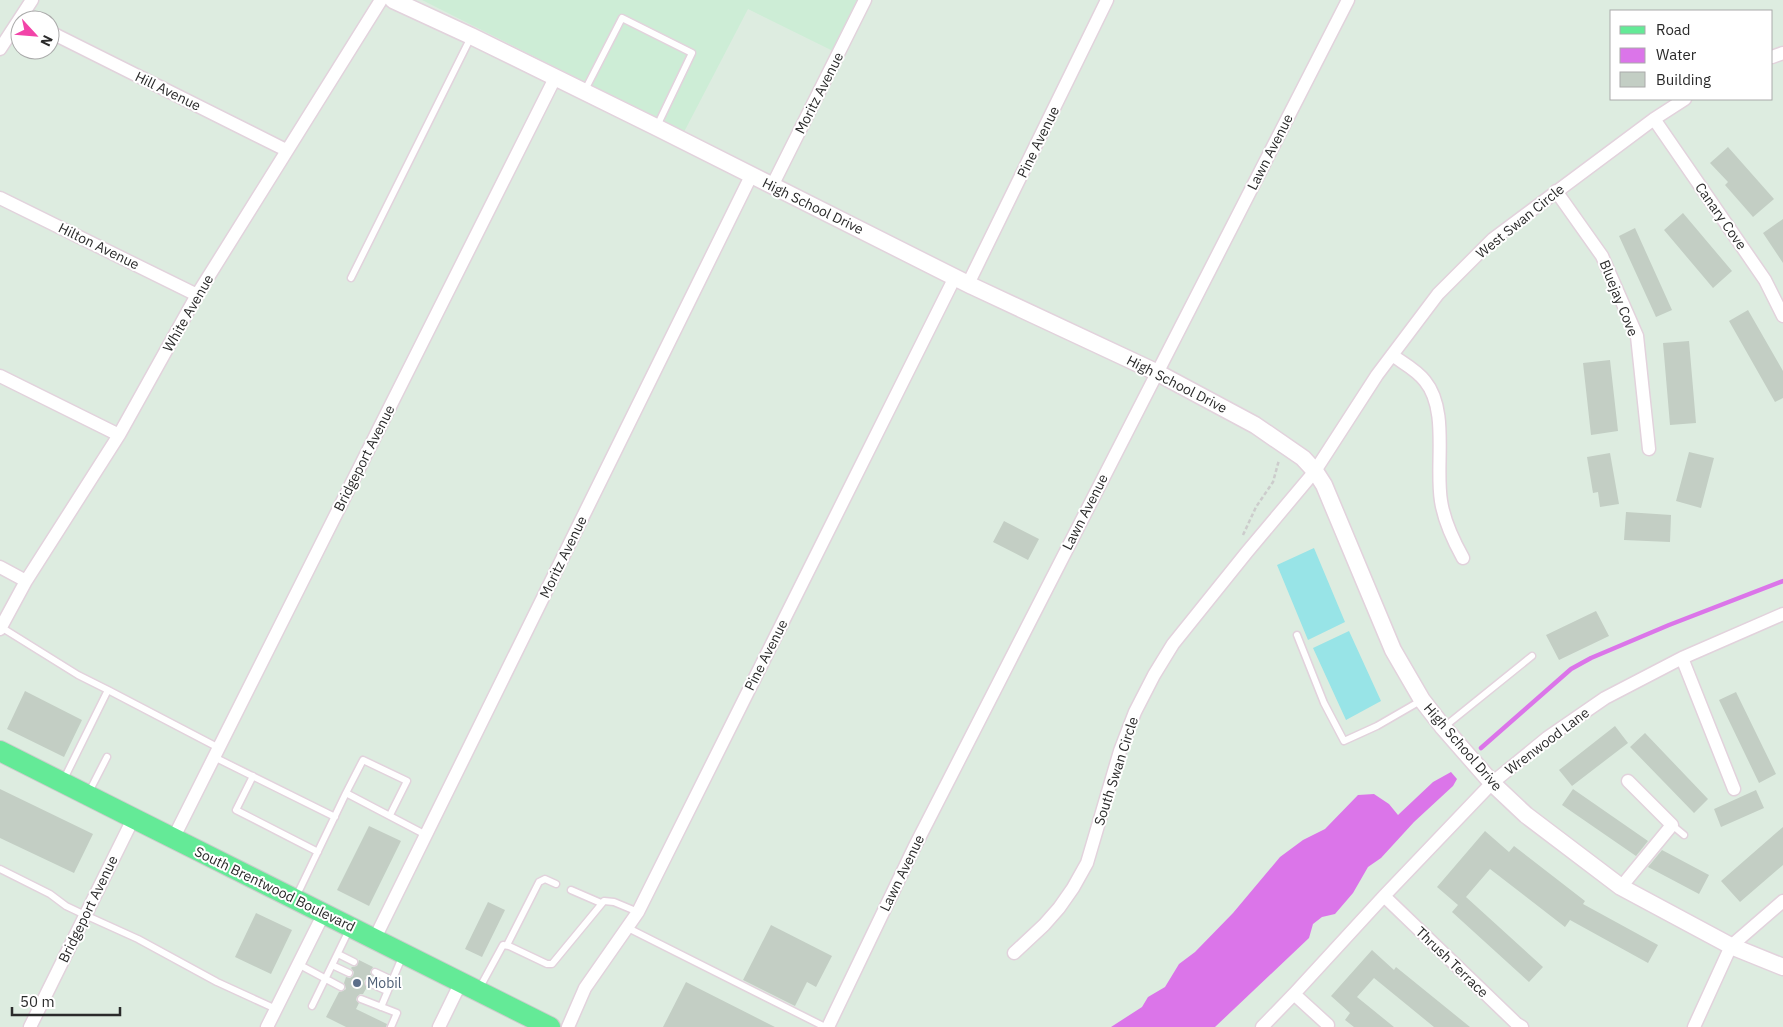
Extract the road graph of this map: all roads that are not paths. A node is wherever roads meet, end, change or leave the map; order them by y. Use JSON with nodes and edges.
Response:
{"nodes":[{"id":1,"x":381,"y":0,"type":"edge"},
{"id":2,"x":393,"y":0,"type":"edge"},
{"id":3,"x":865,"y":0,"type":"edge"},
{"id":4,"x":1107,"y":0,"type":"edge"},
{"id":5,"x":1348,"y":0,"type":"edge"},
{"id":6,"x":10,"y":35,"type":"edge"},
{"id":7,"x":472,"y":36,"type":"junction"},
{"id":8,"x":60,"y":37,"type":"edge"},
{"id":9,"x":0,"y":49,"type":"edge"},
{"id":10,"x":555,"y":78,"type":"junction"},
{"id":11,"x":584,"y":92,"type":"junction"},
{"id":12,"x":1684,"y":100,"type":"edge"},
{"id":13,"x":1654,"y":119,"type":"junction"},
{"id":14,"x":656,"y":127,"type":"junction"},
{"id":15,"x":286,"y":150,"type":"junction"},
{"id":16,"x":751,"y":176,"type":"junction"},
{"id":17,"x":772,"y":186,"type":"junction"},
{"id":18,"x":1556,"y":191,"type":"junction"},
{"id":19,"x":0,"y":198,"type":"edge"},
{"id":20,"x":351,"y":278,"type":"dead end"},
{"id":21,"x":962,"y":280,"type":"junction"},
{"id":22,"x":197,"y":295,"type":"junction"},
{"id":23,"x":1783,"y":316,"type":"edge"},
{"id":24,"x":1392,"y":355,"type":"junction"},
{"id":25,"x":1156,"y":372,"type":"junction"},
{"id":26,"x":0,"y":376,"type":"edge"},
{"id":27,"x":119,"y":434,"type":"junction"},
{"id":28,"x":1648,"y":449,"type":"dead end"},
{"id":29,"x":1315,"y":471,"type":"junction"},
{"id":30,"x":1463,"y":558,"type":"dead end"},
{"id":31,"x":0,"y":568,"type":"edge"},
{"id":32,"x":26,"y":581,"type":"junction"},
{"id":33,"x":1783,"y":614,"type":"edge"},
{"id":34,"x":0,"y":628,"type":"edge"},
{"id":35,"x":1297,"y":636,"type":"dead end"},
{"id":36,"x":1532,"y":656,"type":"dead end"},
{"id":37,"x":1682,"y":658,"type":"junction"},
{"id":38,"x":108,"y":690,"type":"junction"},
{"id":39,"x":1422,"y":700,"type":"junction"},
{"id":40,"x":1443,"y":727,"type":"junction"},
{"id":41,"x":0,"y":751,"type":"edge"},
{"id":42,"x":216,"y":753,"type":"junction"},
{"id":43,"x":106,"y":757,"type":"dead end"},
{"id":44,"x":253,"y":776,"type":"junction"},
{"id":45,"x":1628,"y":781,"type":"dead end"},
{"id":46,"x":62,"y":783,"type":"junction"},
{"id":47,"x":1492,"y":783,"type":"junction"},
{"id":48,"x":1734,"y":789,"type":"dead end"},
{"id":49,"x":346,"y":793,"type":"junction"},
{"id":50,"x":88,"y":796,"type":"junction"},
{"id":51,"x":390,"y":815,"type":"junction"},
{"id":52,"x":335,"y":816,"type":"junction"},
{"id":53,"x":133,"y":819,"type":"junction"},
{"id":54,"x":1672,"y":825,"type":"junction"},
{"id":55,"x":426,"y":834,"type":"junction"},
{"id":56,"x":1684,"y":835,"type":"dead end"},
{"id":57,"x":173,"y":839,"type":"junction"},
{"id":58,"x":318,"y":852,"type":"junction"},
{"id":59,"x":0,"y":869,"type":"edge"},
{"id":60,"x":556,"y":884,"type":"dead end"},
{"id":61,"x":1621,"y":887,"type":"junction"},
{"id":62,"x":571,"y":890,"type":"dead end"},
{"id":63,"x":1384,"y":896,"type":"junction"},
{"id":64,"x":295,"y":899,"type":"junction"},
{"id":65,"x":1783,"y":901,"type":"edge"},
{"id":66,"x":601,"y":903,"type":"junction"},
{"id":67,"x":638,"y":912,"type":"junction"},
{"id":68,"x":324,"y":913,"type":"junction"},
{"id":69,"x":85,"y":915,"type":"junction"},
{"id":70,"x":352,"y":926,"type":"junction"},
{"id":71,"x":628,"y":928,"type":"junction"},
{"id":72,"x":375,"y":938,"type":"junction"},
{"id":73,"x":507,"y":945,"type":"junction"},
{"id":74,"x":1731,"y":946,"type":"junction"},
{"id":75,"x":1014,"y":952,"type":"dead end"},
{"id":76,"x":404,"y":953,"type":"junction"},
{"id":77,"x":338,"y":954,"type":"junction"},
{"id":78,"x":354,"y":962,"type":"dead end"},
{"id":79,"x":298,"y":964,"type":"junction"},
{"id":80,"x":332,"y":965,"type":"junction"},
{"id":81,"x":1783,"y":967,"type":"edge"},
{"id":82,"x":375,"y":972,"type":"dead end"},
{"id":83,"x":349,"y":973,"type":"dead end"},
{"id":84,"x":326,"y":979,"type":"junction"},
{"id":85,"x":392,"y":980,"type":"junction"},
{"id":86,"x":369,"y":983,"type":"dead end"},
{"id":87,"x":470,"y":986,"type":"junction"},
{"id":88,"x":342,"y":987,"type":"dead end"},
{"id":89,"x":388,"y":992,"type":"junction"},
{"id":90,"x":1294,"y":994,"type":"junction"},
{"id":91,"x":361,"y":998,"type":"dead end"},
{"id":92,"x":312,"y":1006,"type":"dead end"},
{"id":93,"x":381,"y":1007,"type":"junction"},
{"id":94,"x":276,"y":1009,"type":"junction"},
{"id":95,"x":1328,"y":1025,"type":"dead end"},
{"id":96,"x":30,"y":1027,"type":"edge"},
{"id":97,"x":267,"y":1027,"type":"edge"},
{"id":98,"x":391,"y":1027,"type":"edge"},
{"id":99,"x":438,"y":1027,"type":"edge"},
{"id":100,"x":550,"y":1027,"type":"edge"},
{"id":101,"x":568,"y":1027,"type":"edge"},
{"id":102,"x":826,"y":1027,"type":"edge"},
{"id":103,"x":1262,"y":1027,"type":"edge"},
{"id":104,"x":1522,"y":1027,"type":"edge"},
{"id":105,"x":1694,"y":1027,"type":"edge"}],
"edges":[{"from":1,"to":15,"type":"street","name":"White Avenue"},
{"from":2,"to":7,"type":"street","name":"High School Drive"},
{"from":3,"to":17,"type":"street","name":"Moritz Avenue"},
{"from":4,"to":21,"type":"street","name":"Pine Avenue"},
{"from":5,"to":25,"type":"street","name":"Lawn Avenue"},
{"from":6,"to":9,"type":"street"},
{"from":7,"to":10,"type":"street","name":"High School Drive"},
{"from":7,"to":20,"type":"lane"},
{"from":8,"to":15,"type":"street","name":"Hill Avenue"},
{"from":10,"to":11,"type":"street","name":"High School Drive"},
{"from":10,"to":42,"type":"street","name":"Bridgeport Avenue"},
{"from":11,"to":14,"type":"street","name":"High School Drive"},
{"from":11,"to":14,"type":"lane"},
{"from":12,"to":13,"type":"street","name":"West Swan Circle"},
{"from":13,"to":18,"type":"street","name":"West Swan Circle"},
{"from":13,"to":23,"type":"street","name":"Canary Cove"},
{"from":14,"to":16,"type":"street","name":"High School Drive"},
{"from":15,"to":22,"type":"street","name":"White Avenue"},
{"from":16,"to":17,"type":"street","name":"High School Drive"},
{"from":16,"to":55,"type":"street","name":"Moritz Avenue"},
{"from":17,"to":21,"type":"street","name":"High School Drive"},
{"from":18,"to":24,"type":"street","name":"West Swan Circle"},
{"from":18,"to":28,"type":"street","name":"Bluejay Cove"},
{"from":19,"to":22,"type":"street","name":"Hilton Avenue"},
{"from":21,"to":25,"type":"street","name":"High School Drive"},
{"from":21,"to":67,"type":"street","name":"Pine Avenue"},
{"from":22,"to":27,"type":"street","name":"White Avenue"},
{"from":24,"to":29,"type":"street","name":"West Swan Circle"},
{"from":24,"to":30,"type":"street"},
{"from":25,"to":29,"type":"street","name":"High School Drive"},
{"from":25,"to":102,"type":"street","name":"Lawn Avenue"},
{"from":26,"to":27,"type":"street"},
{"from":27,"to":32,"type":"street","name":"White Avenue"},
{"from":29,"to":39,"type":"street","name":"High School Drive"},
{"from":29,"to":75,"type":"street","name":"South Swan Circle"},
{"from":31,"to":32,"type":"street"},
{"from":32,"to":34,"type":"street","name":"White Avenue"},
{"from":33,"to":37,"type":"street","name":"Wrenwood Lane"},
{"from":34,"to":38,"type":"lane"},
{"from":35,"to":39,"type":"lane"},
{"from":36,"to":40,"type":"lane"},
{"from":37,"to":47,"type":"street","name":"Wrenwood Lane"},
{"from":37,"to":48,"type":"street"},
{"from":38,"to":42,"type":"lane"},
{"from":38,"to":46,"type":"lane"},
{"from":39,"to":40,"type":"street","name":"High School Drive"},
{"from":40,"to":47,"type":"street","name":"High School Drive"},
{"from":41,"to":46,"type":"main road","name":"South Brentwood Boulevard"},
{"from":42,"to":44,"type":"lane"},
{"from":42,"to":57,"type":"street","name":"Bridgeport Avenue"},
{"from":43,"to":50,"type":"lane"},
{"from":44,"to":52,"type":"lane"},
{"from":44,"to":58,"type":"lane"},
{"from":45,"to":54,"type":"street"},
{"from":46,"to":50,"type":"main road","name":"South Brentwood Boulevard"},
{"from":47,"to":61,"type":"street","name":"High School Drive"},
{"from":47,"to":63,"type":"street","name":"Wrenwood Lane"},
{"from":49,"to":51,"type":"lane"},
{"from":49,"to":51,"type":"lane"},
{"from":49,"to":52,"type":"lane"},
{"from":50,"to":53,"type":"main road","name":"South Brentwood Boulevard"},
{"from":51,"to":55,"type":"lane"},
{"from":52,"to":58,"type":"lane"},
{"from":53,"to":57,"type":"main road","name":"South Brentwood Boulevard"},
{"from":53,"to":69,"type":"street","name":"Bridgeport Avenue"},
{"from":54,"to":56,"type":"lane"},
{"from":54,"to":61,"type":"street"},
{"from":55,"to":72,"type":"street","name":"Moritz Avenue"},
{"from":57,"to":64,"type":"main road","name":"South Brentwood Boulevard"},
{"from":58,"to":64,"type":"lane"},
{"from":59,"to":69,"type":"lane"},
{"from":60,"to":73,"type":"lane"},
{"from":61,"to":74,"type":"street","name":"High School Drive"},
{"from":62,"to":66,"type":"lane"},
{"from":63,"to":90,"type":"street","name":"Wrenwood Lane"},
{"from":63,"to":104,"type":"street","name":"Thrush Terrace"},
{"from":64,"to":68,"type":"main road","name":"South Brentwood Boulevard"},
{"from":65,"to":74,"type":"street"},
{"from":66,"to":67,"type":"lane"},
{"from":66,"to":73,"type":"lane"},
{"from":67,"to":71,"type":"street","name":"Pine Avenue"},
{"from":68,"to":70,"type":"main road","name":"South Brentwood Boulevard"},
{"from":68,"to":79,"type":"street"},
{"from":69,"to":94,"type":"lane"},
{"from":69,"to":96,"type":"street","name":"Bridgeport Avenue"},
{"from":70,"to":72,"type":"main road","name":"South Brentwood Boulevard"},
{"from":70,"to":77,"type":"lane"},
{"from":71,"to":101,"type":"street","name":"Pine Avenue"},
{"from":71,"to":102,"type":"lane"},
{"from":72,"to":76,"type":"main road","name":"South Brentwood Boulevard"},
{"from":73,"to":87,"type":"lane"},
{"from":74,"to":81,"type":"street","name":"High School Drive"},
{"from":74,"to":105,"type":"street"},
{"from":76,"to":85,"type":"lane"},
{"from":76,"to":87,"type":"main road","name":"South Brentwood Boulevard"},
{"from":77,"to":78,"type":"lane"},
{"from":77,"to":80,"type":"lane"},
{"from":79,"to":84,"type":"lane"},
{"from":79,"to":94,"type":"street"},
{"from":80,"to":83,"type":"lane"},
{"from":80,"to":84,"type":"lane"},
{"from":82,"to":85,"type":"lane"},
{"from":84,"to":88,"type":"lane"},
{"from":84,"to":92,"type":"lane"},
{"from":85,"to":89,"type":"lane"},
{"from":86,"to":89,"type":"lane"},
{"from":87,"to":99,"type":"street"},
{"from":87,"to":100,"type":"main road","name":"South Brentwood Boulevard"},
{"from":89,"to":93,"type":"lane"},
{"from":90,"to":95,"type":"street"},
{"from":90,"to":103,"type":"street","name":"Wrenwood Lane"},
{"from":91,"to":93,"type":"lane"},
{"from":93,"to":98,"type":"lane"},
{"from":94,"to":97,"type":"street"}]}
